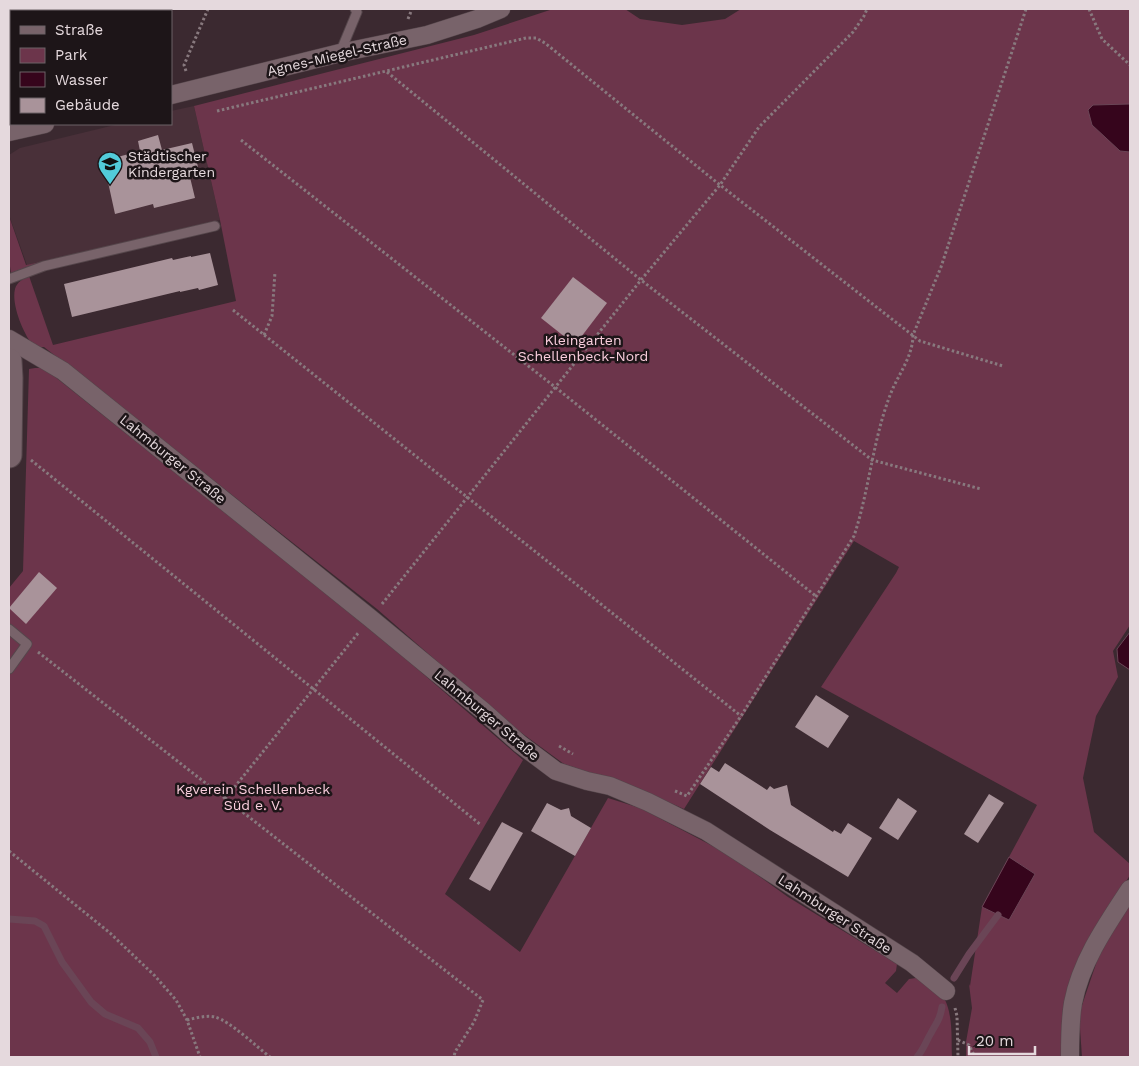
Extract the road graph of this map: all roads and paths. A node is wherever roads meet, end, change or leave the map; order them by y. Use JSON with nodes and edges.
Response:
{"nodes":[{"id":1,"x":208,"y":9,"type":"edge"},
{"id":2,"x":355,"y":9,"type":"edge"},
{"id":3,"x":501,"y":9,"type":"edge"},
{"id":4,"x":867,"y":9,"type":"edge"},
{"id":5,"x":1026,"y":9,"type":"edge"},
{"id":6,"x":1089,"y":9,"type":"edge"},
{"id":7,"x":340,"y":53,"type":"junction"},
{"id":8,"x":1130,"y":66,"type":"edge"},
{"id":9,"x":387,"y":72,"type":"junction"},
{"id":10,"x":190,"y":90,"type":"junction"},
{"id":11,"x":172,"y":95,"type":"edge"},
{"id":12,"x":217,"y":111,"type":"dead end"},
{"id":13,"x":40,"y":125,"type":"edge"},
{"id":14,"x":9,"y":132,"type":"edge"},
{"id":15,"x":241,"y":140,"type":"dead end"},
{"id":16,"x":720,"y":185,"type":"junction"},
{"id":17,"x":215,"y":226,"type":"dead end"},
{"id":18,"x":275,"y":272,"type":"dead end"},
{"id":19,"x":9,"y":279,"type":"edge"},
{"id":20,"x":642,"y":280,"type":"junction"},
{"id":21,"x":233,"y":310,"type":"dead end"},
{"id":22,"x":264,"y":335,"type":"junction"},
{"id":23,"x":913,"y":335,"type":"junction"},
{"id":24,"x":9,"y":339,"type":"edge"},
{"id":25,"x":9,"y":361,"type":"edge"},
{"id":26,"x":1003,"y":366,"type":"dead end"},
{"id":27,"x":556,"y":387,"type":"junction"},
{"id":28,"x":9,"y":450,"type":"edge"},
{"id":29,"x":9,"y":455,"type":"edge"},
{"id":30,"x":872,"y":460,"type":"junction"},
{"id":31,"x":981,"y":489,"type":"dead end"},
{"id":32,"x":467,"y":497,"type":"junction"},
{"id":33,"x":817,"y":597,"type":"junction"},
{"id":34,"x":370,"y":618,"type":"junction"},
{"id":35,"x":9,"y":629,"type":"edge"},
{"id":36,"x":27,"y":644,"type":"junction"},
{"id":37,"x":9,"y":669,"type":"edge"},
{"id":38,"x":312,"y":689,"type":"junction"},
{"id":39,"x":741,"y":716,"type":"junction"},
{"id":40,"x":553,"y":743,"type":"dead end"},
{"id":41,"x":575,"y":754,"type":"dead end"},
{"id":42,"x":670,"y":789,"type":"dead end"},
{"id":43,"x":225,"y":799,"type":"junction"},
{"id":44,"x":481,"y":825,"type":"dead end"},
{"id":45,"x":9,"y":851,"type":"edge"},
{"id":46,"x":1130,"y":889,"type":"edge"},
{"id":47,"x":946,"y":991,"type":"joint"},
{"id":48,"x":187,"y":1020,"type":"junction"},
{"id":49,"x":958,"y":1040,"type":"junction"},
{"id":50,"x":200,"y":1057,"type":"edge"},
{"id":51,"x":270,"y":1057,"type":"edge"},
{"id":52,"x":454,"y":1057,"type":"edge"},
{"id":53,"x":958,"y":1057,"type":"edge"},
{"id":54,"x":975,"y":1057,"type":"edge"},
{"id":55,"x":1070,"y":1057,"type":"edge"}],
"edges":[{"from":1,"to":10,"type":"path"},
{"from":2,"to":7,"type":"lane"},
{"from":3,"to":7,"type":"street","name":"Agnes-Miegel-Straße"},
{"from":4,"to":16,"type":"path"},
{"from":5,"to":23,"type":"path"},
{"from":6,"to":8,"type":"path"},
{"from":7,"to":10,"type":"street","name":"Agnes-Miegel-Straße"},
{"from":9,"to":12,"type":"path"},
{"from":9,"to":16,"type":"path"},
{"from":9,"to":20,"type":"path"},
{"from":10,"to":11,"type":"street","name":"Agnes-Miegel-Straße"},
{"from":13,"to":14,"type":"street"},
{"from":15,"to":27,"type":"path"},
{"from":16,"to":20,"type":"path"},
{"from":16,"to":23,"type":"path"},
{"from":17,"to":19,"type":"lane"},
{"from":18,"to":22,"type":"path"},
{"from":20,"to":27,"type":"path"},
{"from":20,"to":30,"type":"path"},
{"from":21,"to":22,"type":"path"},
{"from":22,"to":32,"type":"path"},
{"from":23,"to":26,"type":"path"},
{"from":23,"to":30,"type":"path"},
{"from":24,"to":34,"type":"street","name":"Lahmburger Straße"},
{"from":25,"to":28,"type":"main road"},
{"from":27,"to":32,"type":"path"},
{"from":27,"to":33,"type":"path"},
{"from":28,"to":29,"type":"main road"},
{"from":28,"to":38,"type":"path"},
{"from":30,"to":31,"type":"path"},
{"from":30,"to":33,"type":"path"},
{"from":32,"to":34,"type":"path"},
{"from":32,"to":39,"type":"path"},
{"from":33,"to":39,"type":"path"},
{"from":34,"to":38,"type":"path"},
{"from":34,"to":47,"type":"street","name":"Lahmburger Straße"},
{"from":35,"to":36,"type":"lane"},
{"from":36,"to":37,"type":"lane"},
{"from":36,"to":43,"type":"path"},
{"from":38,"to":43,"type":"path"},
{"from":38,"to":44,"type":"path"},
{"from":39,"to":42,"type":"path"},
{"from":40,"to":41,"type":"path"},
{"from":43,"to":52,"type":"path"},
{"from":45,"to":48,"type":"path"},
{"from":46,"to":55,"type":"street"},
{"from":47,"to":49,"type":"path"},
{"from":48,"to":50,"type":"path"},
{"from":48,"to":51,"type":"path"},
{"from":49,"to":53,"type":"path"},
{"from":49,"to":54,"type":"path"}]}
